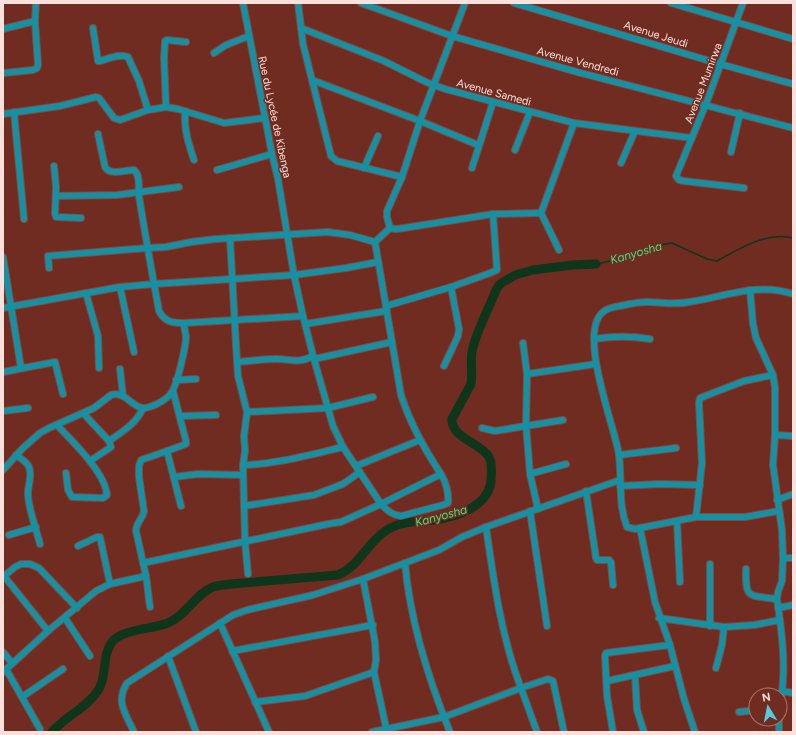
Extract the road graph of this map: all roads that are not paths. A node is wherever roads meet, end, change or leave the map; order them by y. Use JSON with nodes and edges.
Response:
{"nodes":[{"id":1,"x":36,"y":3,"type":"edge"},
{"id":2,"x":242,"y":3,"type":"edge"},
{"id":3,"x":298,"y":3,"type":"edge"},
{"id":4,"x":361,"y":3,"type":"edge"},
{"id":5,"x":465,"y":3,"type":"edge"},
{"id":6,"x":514,"y":3,"type":"edge"},
{"id":7,"x":671,"y":3,"type":"edge"},
{"id":8,"x":743,"y":3,"type":"edge"},
{"id":9,"x":36,"y":22,"type":"junction"},
{"id":10,"x":736,"y":23,"type":"junction"},
{"id":11,"x":94,"y":28,"type":"dead end"},
{"id":12,"x":301,"y":28,"type":"junction"},
{"id":13,"x":3,"y":29,"type":"edge"},
{"id":14,"x":249,"y":36,"type":"junction"},
{"id":15,"x":452,"y":36,"type":"junction"},
{"id":16,"x":793,"y":39,"type":"edge"},
{"id":17,"x":186,"y":42,"type":"dead end"},
{"id":18,"x":214,"y":53,"type":"dead end"},
{"id":19,"x":720,"y":64,"type":"junction"},
{"id":20,"x":3,"y":73,"type":"edge"},
{"id":21,"x":312,"y":80,"type":"junction"},
{"id":22,"x":793,"y":84,"type":"edge"},
{"id":23,"x":434,"y":85,"type":"junction"},
{"id":24,"x":493,"y":102,"type":"junction"},
{"id":25,"x":706,"y":104,"type":"junction"},
{"id":26,"x":166,"y":107,"type":"junction"},
{"id":27,"x":148,"y":110,"type":"junction"},
{"id":28,"x":185,"y":110,"type":"junction"},
{"id":29,"x":14,"y":112,"type":"junction"},
{"id":30,"x":530,"y":112,"type":"junction"},
{"id":31,"x":740,"y":113,"type":"junction"},
{"id":32,"x":3,"y":114,"type":"edge"},
{"id":33,"x":265,"y":118,"type":"junction"},
{"id":34,"x":420,"y":121,"type":"junction"},
{"id":35,"x":574,"y":123,"type":"junction"},
{"id":36,"x":793,"y":128,"type":"edge"},
{"id":37,"x":635,"y":131,"type":"junction"},
{"id":38,"x":98,"y":134,"type":"dead end"},
{"id":39,"x":378,"y":136,"type":"dead end"},
{"id":40,"x":692,"y":138,"type":"junction"},
{"id":41,"x":478,"y":145,"type":"junction"},
{"id":42,"x":515,"y":150,"type":"dead end"},
{"id":43,"x":731,"y":152,"type":"dead end"},
{"id":44,"x":272,"y":154,"type":"junction"},
{"id":45,"x":194,"y":160,"type":"dead end"},
{"id":46,"x":621,"y":163,"type":"dead end"},
{"id":47,"x":54,"y":166,"type":"dead end"},
{"id":48,"x":364,"y":168,"type":"junction"},
{"id":49,"x":472,"y":168,"type":"dead end"},
{"id":50,"x":217,"y":170,"type":"dead end"},
{"id":51,"x":402,"y":177,"type":"junction"},
{"id":52,"x":179,"y":186,"type":"dead end"},
{"id":53,"x":744,"y":188,"type":"dead end"},
{"id":54,"x":139,"y":192,"type":"junction"},
{"id":55,"x":56,"y":196,"type":"junction"},
{"id":56,"x":541,"y":213,"type":"junction"},
{"id":57,"x":493,"y":214,"type":"junction"},
{"id":58,"x":81,"y":218,"type":"dead end"},
{"id":59,"x":24,"y":219,"type":"dead end"},
{"id":60,"x":390,"y":228,"type":"junction"},
{"id":61,"x":286,"y":235,"type":"junction"},
{"id":62,"x":230,"y":238,"type":"junction"},
{"id":63,"x":375,"y":242,"type":"junction"},
{"id":64,"x":147,"y":248,"type":"junction"},
{"id":65,"x":559,"y":250,"type":"dead end"},
{"id":66,"x":3,"y":258,"type":"edge"},
{"id":67,"x":378,"y":262,"type":"junction"},
{"id":68,"x":49,"y":268,"type":"dead end"},
{"id":69,"x":294,"y":275,"type":"junction"},
{"id":70,"x":233,"y":279,"type":"junction"},
{"id":71,"x":154,"y":284,"type":"junction"},
{"id":72,"x":120,"y":287,"type":"junction"},
{"id":73,"x":451,"y":287,"type":"junction"},
{"id":74,"x":750,"y":290,"type":"junction"},
{"id":75,"x":86,"y":293,"type":"junction"},
{"id":76,"x":793,"y":294,"type":"edge"},
{"id":77,"x":12,"y":307,"type":"junction"},
{"id":78,"x":3,"y":308,"type":"edge"},
{"id":79,"x":386,"y":308,"type":"junction"},
{"id":80,"x":303,"y":316,"type":"junction"},
{"id":81,"x":234,"y":320,"type":"junction"},
{"id":82,"x":184,"y":323,"type":"junction"},
{"id":83,"x":305,"y":324,"type":"junction"},
{"id":84,"x":594,"y":339,"type":"junction"},
{"id":85,"x":650,"y":339,"type":"dead end"},
{"id":86,"x":392,"y":342,"type":"junction"},
{"id":87,"x":523,"y":343,"type":"dead end"},
{"id":88,"x":134,"y":352,"type":"dead end"},
{"id":89,"x":314,"y":358,"type":"junction"},
{"id":90,"x":237,"y":362,"type":"junction"},
{"id":91,"x":596,"y":364,"type":"junction"},
{"id":92,"x":444,"y":366,"type":"dead end"},
{"id":93,"x":22,"y":368,"type":"junction"},
{"id":94,"x":99,"y":368,"type":"dead end"},
{"id":95,"x":120,"y":369,"type":"dead end"},
{"id":96,"x":3,"y":372,"type":"edge"},
{"id":97,"x":527,"y":374,"type":"junction"},
{"id":98,"x":773,"y":375,"type":"junction"},
{"id":99,"x":196,"y":379,"type":"dead end"},
{"id":100,"x":176,"y":380,"type":"junction"},
{"id":101,"x":173,"y":391,"type":"junction"},
{"id":102,"x":63,"y":394,"type":"dead end"},
{"id":103,"x":123,"y":396,"type":"junction"},
{"id":104,"x":374,"y":397,"type":"dead end"},
{"id":105,"x":28,"y":408,"type":"dead end"},
{"id":106,"x":143,"y":408,"type":"junction"},
{"id":107,"x":328,"y":408,"type":"junction"},
{"id":108,"x":3,"y":411,"type":"edge"},
{"id":109,"x":247,"y":412,"type":"junction"},
{"id":110,"x":84,"y":414,"type":"junction"},
{"id":111,"x":216,"y":415,"type":"dead end"},
{"id":112,"x":180,"y":416,"type":"junction"},
{"id":113,"x":563,"y":420,"type":"dead end"},
{"id":114,"x":58,"y":424,"type":"junction"},
{"id":115,"x":526,"y":425,"type":"junction"},
{"id":116,"x":482,"y":428,"type":"dead end"},
{"id":117,"x":775,"y":435,"type":"junction"},
{"id":118,"x":793,"y":436,"type":"edge"},
{"id":119,"x":420,"y":440,"type":"junction"},
{"id":120,"x":109,"y":441,"type":"junction"},
{"id":121,"x":343,"y":447,"type":"junction"},
{"id":122,"x":676,"y":448,"type":"dead end"},
{"id":123,"x":167,"y":451,"type":"junction"},
{"id":124,"x":16,"y":455,"type":"junction"},
{"id":125,"x":619,"y":455,"type":"junction"},
{"id":126,"x":90,"y":461,"type":"junction"},
{"id":127,"x":566,"y":464,"type":"dead end"},
{"id":128,"x":243,"y":465,"type":"junction"},
{"id":129,"x":356,"y":466,"type":"junction"},
{"id":130,"x":3,"y":470,"type":"edge"},
{"id":131,"x":360,"y":472,"type":"junction"},
{"id":132,"x":66,"y":473,"type":"dead end"},
{"id":133,"x":441,"y":474,"type":"junction"},
{"id":134,"x":530,"y":474,"type":"junction"},
{"id":135,"x":243,"y":475,"type":"junction"},
{"id":136,"x":174,"y":477,"type":"junction"},
{"id":137,"x":620,"y":483,"type":"junction"},
{"id":138,"x":700,"y":485,"type":"junction"},
{"id":139,"x":586,"y":491,"type":"junction"},
{"id":140,"x":793,"y":494,"type":"edge"},
{"id":141,"x":777,"y":500,"type":"junction"},
{"id":142,"x":381,"y":504,"type":"junction"},
{"id":143,"x":181,"y":506,"type":"dead end"},
{"id":144,"x":244,"y":506,"type":"junction"},
{"id":145,"x":538,"y":509,"type":"junction"},
{"id":146,"x":530,"y":512,"type":"junction"},
{"id":147,"x":779,"y":512,"type":"junction"},
{"id":148,"x":696,"y":518,"type":"junction"},
{"id":149,"x":677,"y":521,"type":"junction"},
{"id":150,"x":36,"y":526,"type":"junction"},
{"id":151,"x":486,"y":527,"type":"junction"},
{"id":152,"x":640,"y":528,"type":"junction"},
{"id":153,"x":9,"y":535,"type":"dead end"},
{"id":154,"x":245,"y":542,"type":"junction"},
{"id":155,"x":40,"y":544,"type":"dead end"},
{"id":156,"x":78,"y":546,"type":"dead end"},
{"id":157,"x":783,"y":558,"type":"junction"},
{"id":158,"x":793,"y":558,"type":"edge"},
{"id":159,"x":143,"y":563,"type":"junction"},
{"id":160,"x":405,"y":563,"type":"junction"},
{"id":161,"x":710,"y":564,"type":"dead end"},
{"id":162,"x":746,"y":569,"type":"dead end"},
{"id":163,"x":248,"y":574,"type":"dead end"},
{"id":164,"x":3,"y":576,"type":"edge"},
{"id":165,"x":146,"y":576,"type":"junction"},
{"id":166,"x":363,"y":579,"type":"junction"},
{"id":167,"x":680,"y":582,"type":"dead end"},
{"id":168,"x":110,"y":584,"type":"junction"},
{"id":169,"x":613,"y":585,"type":"dead end"},
{"id":170,"x":777,"y":599,"type":"junction"},
{"id":171,"x":793,"y":605,"type":"edge"},
{"id":172,"x":150,"y":607,"type":"dead end"},
{"id":173,"x":76,"y":608,"type":"junction"},
{"id":174,"x":778,"y":608,"type":"junction"},
{"id":175,"x":65,"y":618,"type":"junction"},
{"id":176,"x":659,"y":618,"type":"junction"},
{"id":177,"x":780,"y":620,"type":"junction"},
{"id":178,"x":220,"y":623,"type":"junction"},
{"id":179,"x":373,"y":625,"type":"junction"},
{"id":180,"x":547,"y":626,"type":"dead end"},
{"id":181,"x":710,"y":626,"type":"junction"},
{"id":182,"x":724,"y":627,"type":"junction"},
{"id":183,"x":48,"y":631,"type":"junction"},
{"id":184,"x":670,"y":645,"type":"junction"},
{"id":185,"x":3,"y":652,"type":"edge"},
{"id":186,"x":232,"y":652,"type":"junction"},
{"id":187,"x":90,"y":656,"type":"dead end"},
{"id":188,"x":168,"y":656,"type":"junction"},
{"id":189,"x":12,"y":663,"type":"junction"},
{"id":190,"x":675,"y":666,"type":"junction"},
{"id":191,"x":716,"y":668,"type":"dead end"},
{"id":192,"x":64,"y":669,"type":"dead end"},
{"id":193,"x":5,"y":670,"type":"edge"},
{"id":194,"x":374,"y":672,"type":"junction"},
{"id":195,"x":635,"y":675,"type":"junction"},
{"id":196,"x":607,"y":682,"type":"junction"},
{"id":197,"x":782,"y":687,"type":"edge"},
{"id":198,"x":521,"y":688,"type":"junction"},
{"id":199,"x":22,"y":697,"type":"junction"},
{"id":200,"x":255,"y":702,"type":"junction"},
{"id":201,"x":748,"y":711,"type":"edge"},
{"id":202,"x":739,"y":712,"type":"dead end"},
{"id":203,"x":444,"y":717,"type":"junction"},
{"id":204,"x":40,"y":729,"type":"dead end"},
{"id":205,"x":386,"y":730,"type":"edge"},
{"id":206,"x":134,"y":732,"type":"edge"},
{"id":207,"x":196,"y":732,"type":"edge"},
{"id":208,"x":269,"y":732,"type":"edge"},
{"id":209,"x":372,"y":732,"type":"edge"},
{"id":210,"x":450,"y":732,"type":"edge"},
{"id":211,"x":537,"y":732,"type":"edge"},
{"id":212,"x":564,"y":732,"type":"edge"},
{"id":213,"x":613,"y":732,"type":"edge"},
{"id":214,"x":644,"y":732,"type":"edge"},
{"id":215,"x":695,"y":732,"type":"edge"}],
"edges":[{"from":1,"to":9,"type":"street"},
{"from":2,"to":14,"type":"street","name":"Rue du Lycée de Kibenga"},
{"from":3,"to":12,"type":"street"},
{"from":4,"to":15,"type":"street","name":"Avenue Vendredi"},
{"from":5,"to":15,"type":"street"},
{"from":6,"to":19,"type":"street","name":"Avenue Jeudi"},
{"from":7,"to":10,"type":"street"},
{"from":8,"to":10,"type":"street","name":"Avenue Mumirwa"},
{"from":9,"to":13,"type":"street"},
{"from":9,"to":20,"type":"street"},
{"from":10,"to":16,"type":"street"},
{"from":10,"to":19,"type":"street","name":"Avenue Mumirwa"},
{"from":11,"to":27,"type":"street"},
{"from":12,"to":21,"type":"street"},
{"from":12,"to":23,"type":"street","name":"Avenue Samedi"},
{"from":14,"to":18,"type":"street"},
{"from":14,"to":33,"type":"street","name":"Rue du Lycée de Kibenga"},
{"from":15,"to":23,"type":"street"},
{"from":15,"to":25,"type":"street","name":"Avenue Vendredi"},
{"from":17,"to":26,"type":"street"},
{"from":19,"to":22,"type":"street","name":"Avenue Jeudi"},
{"from":19,"to":25,"type":"street","name":"Avenue Mumirwa"},
{"from":21,"to":34,"type":"street"},
{"from":21,"to":48,"type":"street"},
{"from":23,"to":24,"type":"street","name":"Avenue Samedi"},
{"from":23,"to":34,"type":"street"},
{"from":24,"to":30,"type":"street","name":"Avenue Samedi"},
{"from":24,"to":41,"type":"street"},
{"from":25,"to":31,"type":"street","name":"Avenue Vendredi"},
{"from":25,"to":40,"type":"street","name":"Avenue Mumirwa"},
{"from":26,"to":27,"type":"street"},
{"from":26,"to":28,"type":"street"},
{"from":27,"to":29,"type":"street"},
{"from":28,"to":33,"type":"street"},
{"from":28,"to":45,"type":"street"},
{"from":29,"to":32,"type":"street"},
{"from":29,"to":59,"type":"street"},
{"from":30,"to":35,"type":"street","name":"Avenue Samedi"},
{"from":30,"to":42,"type":"street"},
{"from":31,"to":36,"type":"street","name":"Avenue Vendredi"},
{"from":31,"to":43,"type":"street"},
{"from":33,"to":44,"type":"street","name":"Rue du Lycée de Kibenga"},
{"from":34,"to":41,"type":"street"},
{"from":34,"to":51,"type":"street"},
{"from":35,"to":37,"type":"street","name":"Avenue Samedi"},
{"from":35,"to":56,"type":"street"},
{"from":37,"to":40,"type":"street","name":"Avenue Samedi"},
{"from":37,"to":46,"type":"street"},
{"from":38,"to":54,"type":"street"},
{"from":39,"to":48,"type":"street"},
{"from":40,"to":53,"type":"street","name":"Avenue Mumirwa"},
{"from":41,"to":49,"type":"street"},
{"from":44,"to":50,"type":"street"},
{"from":44,"to":61,"type":"street","name":"Rue du Lycée de Kibenga"},
{"from":47,"to":55,"type":"street"},
{"from":48,"to":51,"type":"street"},
{"from":51,"to":60,"type":"street"},
{"from":52,"to":54,"type":"street"},
{"from":54,"to":55,"type":"street"},
{"from":54,"to":64,"type":"street"},
{"from":55,"to":58,"type":"street"},
{"from":56,"to":57,"type":"street"},
{"from":56,"to":65,"type":"street"},
{"from":57,"to":60,"type":"street"},
{"from":57,"to":73,"type":"street"},
{"from":60,"to":63,"type":"street"},
{"from":61,"to":62,"type":"street"},
{"from":61,"to":63,"type":"street"},
{"from":61,"to":69,"type":"street","name":"Rue du Lycée de Kibenga"},
{"from":62,"to":64,"type":"street"},
{"from":62,"to":70,"type":"street"},
{"from":63,"to":67,"type":"street"},
{"from":64,"to":68,"type":"street"},
{"from":64,"to":71,"type":"street"},
{"from":66,"to":77,"type":"street"},
{"from":67,"to":69,"type":"street"},
{"from":67,"to":79,"type":"street"},
{"from":69,"to":70,"type":"street"},
{"from":69,"to":80,"type":"street","name":"Rue du Lycée de Kibenga"},
{"from":70,"to":71,"type":"street"},
{"from":70,"to":81,"type":"street"},
{"from":71,"to":72,"type":"street"},
{"from":71,"to":82,"type":"street"},
{"from":72,"to":75,"type":"street"},
{"from":72,"to":88,"type":"street"},
{"from":73,"to":79,"type":"street"},
{"from":73,"to":92,"type":"street"},
{"from":74,"to":76,"type":"street"},
{"from":74,"to":84,"type":"street"},
{"from":74,"to":98,"type":"street"},
{"from":75,"to":77,"type":"street"},
{"from":75,"to":94,"type":"street"},
{"from":77,"to":78,"type":"street"},
{"from":77,"to":93,"type":"street"},
{"from":79,"to":83,"type":"street"},
{"from":79,"to":86,"type":"street"},
{"from":80,"to":81,"type":"street"},
{"from":80,"to":83,"type":"street","name":"Rue du Lycée de Kibenga"},
{"from":81,"to":82,"type":"street"},
{"from":81,"to":90,"type":"street"},
{"from":82,"to":100,"type":"street"},
{"from":83,"to":89,"type":"street","name":"Rue du Lycée de Kibenga"},
{"from":84,"to":85,"type":"street"},
{"from":84,"to":91,"type":"street"},
{"from":86,"to":89,"type":"street"},
{"from":86,"to":119,"type":"street"},
{"from":87,"to":97,"type":"street"},
{"from":89,"to":90,"type":"street"},
{"from":89,"to":107,"type":"street","name":"Rue du Lycée de Kibenga"},
{"from":90,"to":109,"type":"street"},
{"from":91,"to":97,"type":"street"},
{"from":91,"to":125,"type":"street"},
{"from":93,"to":96,"type":"street"},
{"from":93,"to":102,"type":"street"},
{"from":95,"to":103,"type":"street"},
{"from":97,"to":115,"type":"street"},
{"from":98,"to":117,"type":"street"},
{"from":98,"to":138,"type":"street"},
{"from":99,"to":100,"type":"street"},
{"from":100,"to":101,"type":"street"},
{"from":101,"to":106,"type":"street"},
{"from":101,"to":112,"type":"street"},
{"from":103,"to":106,"type":"street"},
{"from":103,"to":110,"type":"street"},
{"from":104,"to":107,"type":"street"},
{"from":105,"to":108,"type":"street"},
{"from":106,"to":120,"type":"street"},
{"from":107,"to":109,"type":"street"},
{"from":107,"to":121,"type":"street","name":"Rue du Lycée de Kibenga"},
{"from":109,"to":128,"type":"street"},
{"from":110,"to":114,"type":"street"},
{"from":110,"to":120,"type":"street"},
{"from":111,"to":112,"type":"street"},
{"from":112,"to":123,"type":"street"},
{"from":113,"to":115,"type":"street"},
{"from":114,"to":124,"type":"street"},
{"from":114,"to":126,"type":"street"},
{"from":115,"to":116,"type":"street"},
{"from":115,"to":134,"type":"street"},
{"from":117,"to":118,"type":"street"},
{"from":117,"to":141,"type":"street"},
{"from":119,"to":129,"type":"street"},
{"from":119,"to":133,"type":"street"},
{"from":120,"to":126,"type":"street"},
{"from":121,"to":128,"type":"street"},
{"from":121,"to":129,"type":"street","name":"Rue du Lycée de Kibenga"},
{"from":122,"to":125,"type":"street"},
{"from":123,"to":136,"type":"street"},
{"from":123,"to":159,"type":"street"},
{"from":124,"to":130,"type":"street"},
{"from":124,"to":150,"type":"street"},
{"from":125,"to":137,"type":"street"},
{"from":126,"to":132,"type":"street"},
{"from":127,"to":134,"type":"street"},
{"from":128,"to":135,"type":"street"},
{"from":129,"to":131,"type":"street","name":"Rue du Lycée de Kibenga"},
{"from":131,"to":142,"type":"street","name":"Rue du Lycée de Kibenga"},
{"from":131,"to":144,"type":"street"},
{"from":133,"to":142,"type":"street"},
{"from":133,"to":142,"type":"street"},
{"from":134,"to":145,"type":"street"},
{"from":135,"to":136,"type":"street"},
{"from":135,"to":144,"type":"street"},
{"from":136,"to":143,"type":"street"},
{"from":137,"to":138,"type":"street"},
{"from":137,"to":139,"type":"street"},
{"from":137,"to":152,"type":"street"},
{"from":138,"to":148,"type":"street"},
{"from":139,"to":145,"type":"street"},
{"from":139,"to":169,"type":"street"},
{"from":140,"to":141,"type":"street"},
{"from":141,"to":147,"type":"street"},
{"from":142,"to":154,"type":"street"},
{"from":144,"to":154,"type":"street"},
{"from":145,"to":146,"type":"street"},
{"from":146,"to":151,"type":"street"},
{"from":146,"to":180,"type":"street"},
{"from":147,"to":148,"type":"street"},
{"from":147,"to":157,"type":"street"},
{"from":148,"to":149,"type":"street"},
{"from":149,"to":152,"type":"street"},
{"from":149,"to":167,"type":"street"},
{"from":150,"to":153,"type":"street"},
{"from":150,"to":155,"type":"street"},
{"from":151,"to":160,"type":"street"},
{"from":151,"to":198,"type":"street"},
{"from":152,"to":176,"type":"street"},
{"from":154,"to":159,"type":"street"},
{"from":154,"to":163,"type":"street"},
{"from":156,"to":168,"type":"street"},
{"from":157,"to":158,"type":"street"},
{"from":157,"to":170,"type":"street"},
{"from":159,"to":165,"type":"street"},
{"from":160,"to":166,"type":"street"},
{"from":160,"to":203,"type":"street"},
{"from":161,"to":181,"type":"street"},
{"from":162,"to":170,"type":"street"},
{"from":164,"to":173,"type":"street"},
{"from":164,"to":183,"type":"street"},
{"from":165,"to":168,"type":"street"},
{"from":165,"to":172,"type":"street"},
{"from":166,"to":178,"type":"street"},
{"from":166,"to":179,"type":"street"},
{"from":168,"to":173,"type":"street"},
{"from":170,"to":174,"type":"street"},
{"from":171,"to":174,"type":"street"},
{"from":173,"to":175,"type":"street"},
{"from":174,"to":177,"type":"street"},
{"from":175,"to":183,"type":"street"},
{"from":175,"to":187,"type":"street"},
{"from":176,"to":181,"type":"street"},
{"from":176,"to":184,"type":"street"},
{"from":177,"to":182,"type":"street"},
{"from":177,"to":197,"type":"street"},
{"from":178,"to":186,"type":"street"},
{"from":178,"to":188,"type":"street"},
{"from":179,"to":186,"type":"street"},
{"from":179,"to":194,"type":"street"},
{"from":181,"to":182,"type":"street"},
{"from":182,"to":191,"type":"street"},
{"from":183,"to":189,"type":"street"},
{"from":184,"to":190,"type":"street"},
{"from":184,"to":196,"type":"street"},
{"from":185,"to":189,"type":"street"},
{"from":186,"to":200,"type":"street"},
{"from":188,"to":206,"type":"street"},
{"from":188,"to":207,"type":"street"},
{"from":189,"to":193,"type":"street"},
{"from":190,"to":195,"type":"street"},
{"from":190,"to":215,"type":"street"},
{"from":192,"to":199,"type":"street"},
{"from":193,"to":199,"type":"street"},
{"from":194,"to":200,"type":"street"},
{"from":194,"to":205,"type":"street"},
{"from":195,"to":196,"type":"street"},
{"from":195,"to":214,"type":"street"},
{"from":196,"to":213,"type":"street"},
{"from":198,"to":203,"type":"street"},
{"from":198,"to":211,"type":"street"},
{"from":198,"to":212,"type":"street"},
{"from":199,"to":204,"type":"street"},
{"from":200,"to":208,"type":"street"},
{"from":201,"to":202,"type":"street"},
{"from":203,"to":205,"type":"street"},
{"from":203,"to":210,"type":"street"},
{"from":205,"to":209,"type":"street"}]}
